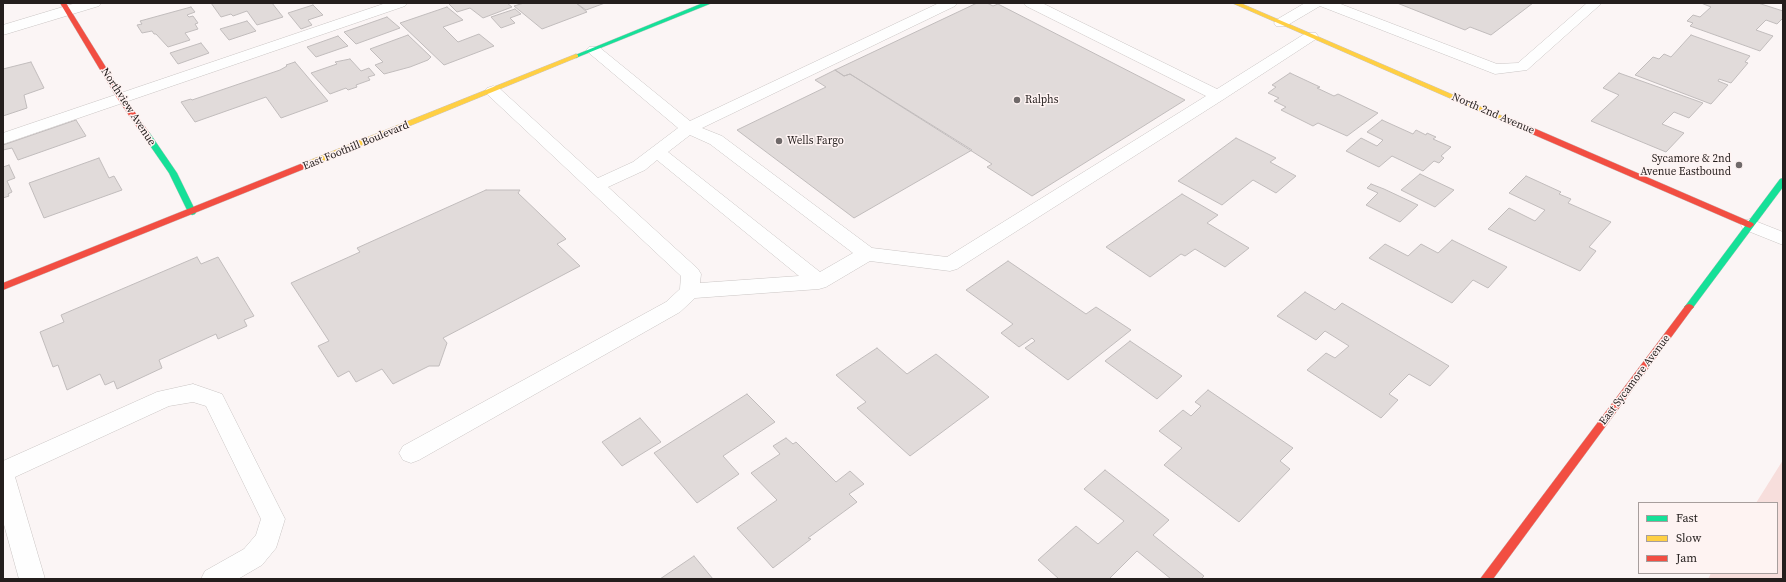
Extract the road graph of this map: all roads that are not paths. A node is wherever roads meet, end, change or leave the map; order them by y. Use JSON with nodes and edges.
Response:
{"nodes":[{"id":1,"x":93,"y":3,"type":"edge"},
{"id":2,"x":400,"y":3,"type":"edge"},
{"id":3,"x":709,"y":3,"type":"edge"},
{"id":4,"x":950,"y":3,"type":"edge"},
{"id":5,"x":1031,"y":3,"type":"edge"},
{"id":6,"x":1235,"y":3,"type":"edge"},
{"id":7,"x":1315,"y":3,"type":"edge"},
{"id":8,"x":1326,"y":3,"type":"edge"},
{"id":9,"x":1595,"y":3,"type":"edge"},
{"id":10,"x":65,"y":7,"type":"edge"},
{"id":11,"x":1281,"y":23,"type":"junction"},
{"id":12,"x":3,"y":30,"type":"edge"},
{"id":13,"x":1311,"y":36,"type":"junction"},
{"id":14,"x":594,"y":50,"type":"junction"},
{"id":15,"x":493,"y":91,"type":"junction"},
{"id":16,"x":1218,"y":96,"type":"junction"},
{"id":17,"x":121,"y":98,"type":"junction"},
{"id":18,"x":688,"y":128,"type":"junction"},
{"id":19,"x":3,"y":139,"type":"edge"},
{"id":20,"x":658,"y":152,"type":"junction"},
{"id":21,"x":1783,"y":181,"type":"edge"},
{"id":22,"x":596,"y":186,"type":"junction"},
{"id":23,"x":192,"y":212,"type":"junction"},
{"id":24,"x":1750,"y":225,"type":"junction"},
{"id":25,"x":1783,"y":239,"type":"edge"},
{"id":26,"x":867,"y":254,"type":"junction"},
{"id":27,"x":819,"y":282,"type":"junction"},
{"id":28,"x":3,"y":287,"type":"edge"},
{"id":29,"x":690,"y":291,"type":"junction"},
{"id":30,"x":411,"y":454,"type":"dead end"},
{"id":31,"x":3,"y":472,"type":"edge"},
{"id":32,"x":3,"y":478,"type":"edge"},
{"id":33,"x":32,"y":579,"type":"edge"},
{"id":34,"x":214,"y":579,"type":"edge"},
{"id":35,"x":1486,"y":579,"type":"edge"}],
"edges":[{"from":1,"to":10,"type":"street"},
{"from":2,"to":17,"type":"lane"},
{"from":3,"to":14,"type":"street","name":"East Foothill Boulevard"},
{"from":4,"to":18,"type":"lane"},
{"from":5,"to":16,"type":"lane"},
{"from":6,"to":11,"type":"street","name":"North 2nd Avenue"},
{"from":7,"to":11,"type":"lane"},
{"from":8,"to":9,"type":"lane"},
{"from":10,"to":12,"type":"street"},
{"from":10,"to":17,"type":"street","name":"Northview Avenue"},
{"from":11,"to":13,"type":"street","name":"North 2nd Avenue"},
{"from":13,"to":16,"type":"lane"},
{"from":13,"to":24,"type":"street","name":"North 2nd Avenue"},
{"from":14,"to":15,"type":"street","name":"East Foothill Boulevard"},
{"from":14,"to":18,"type":"lane"},
{"from":15,"to":22,"type":"lane"},
{"from":15,"to":23,"type":"street","name":"East Foothill Boulevard"},
{"from":16,"to":26,"type":"lane"},
{"from":17,"to":19,"type":"lane"},
{"from":17,"to":23,"type":"street","name":"Northview Avenue"},
{"from":18,"to":20,"type":"lane"},
{"from":18,"to":26,"type":"lane"},
{"from":20,"to":22,"type":"lane"},
{"from":20,"to":27,"type":"lane"},
{"from":21,"to":24,"type":"street","name":"East Sycamore Avenue"},
{"from":22,"to":29,"type":"lane"},
{"from":23,"to":28,"type":"street","name":"East Foothill Boulevard"},
{"from":24,"to":25,"type":"lane"},
{"from":24,"to":35,"type":"street","name":"East Sycamore Avenue"},
{"from":26,"to":27,"type":"lane"},
{"from":27,"to":29,"type":"lane"},
{"from":29,"to":30,"type":"lane"},
{"from":31,"to":34,"type":"lane"},
{"from":32,"to":33,"type":"lane"}]}
